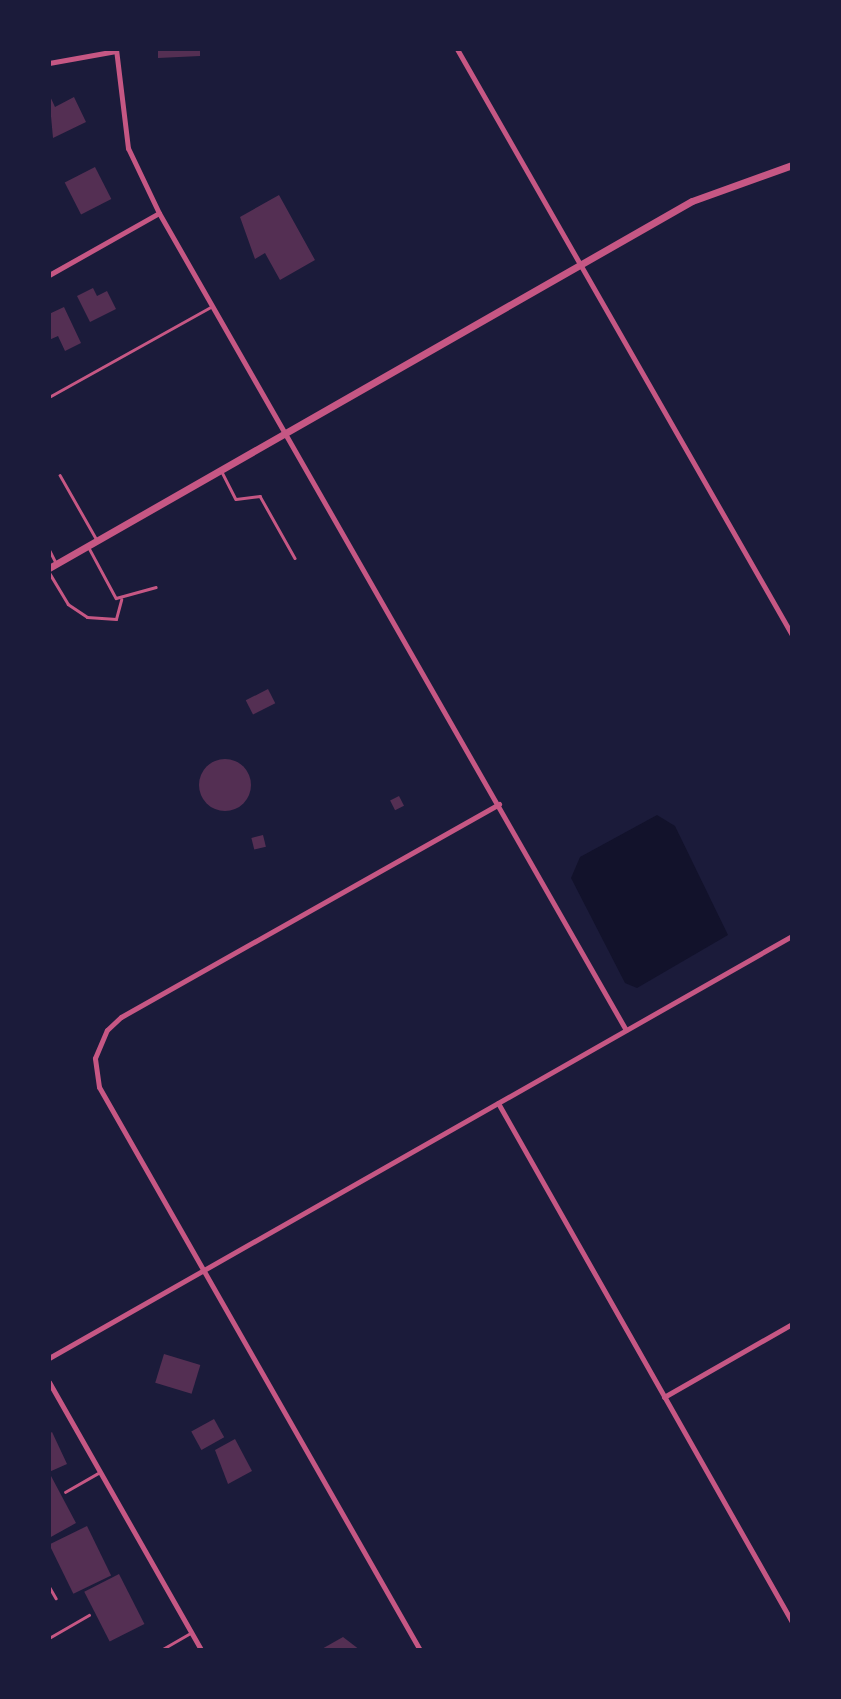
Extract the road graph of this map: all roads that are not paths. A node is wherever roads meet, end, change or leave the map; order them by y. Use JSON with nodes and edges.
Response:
{"nodes":[{"id":1,"x":457,"y":49,"type":"edge"},
{"id":2,"x":116,"y":50,"type":"edge"},
{"id":3,"x":49,"y":63,"type":"edge"},
{"id":4,"x":792,"y":166,"type":"edge"},
{"id":5,"x":159,"y":214,"type":"junction"},
{"id":6,"x":580,"y":264,"type":"junction"},
{"id":7,"x":49,"y":275,"type":"edge"},
{"id":8,"x":212,"y":306,"type":"junction"},
{"id":9,"x":49,"y":397,"type":"edge"},
{"id":10,"x":284,"y":432,"type":"junction"},
{"id":11,"x":220,"y":469,"type":"junction"},
{"id":12,"x":60,"y":475,"type":"dead end"},
{"id":13,"x":97,"y":540,"type":"junction"},
{"id":14,"x":88,"y":546,"type":"junction"},
{"id":15,"x":49,"y":549,"type":"edge"},
{"id":16,"x":295,"y":558,"type":"dead end"},
{"id":17,"x":52,"y":568,"type":"edge"},
{"id":18,"x":156,"y":587,"type":"dead end"},
{"id":19,"x":121,"y":600,"type":"junction"},
{"id":20,"x":792,"y":635,"type":"edge"},
{"id":21,"x":499,"y":804,"type":"junction"},
{"id":22,"x":792,"y":936,"type":"edge"},
{"id":23,"x":626,"y":1030,"type":"junction"},
{"id":24,"x":498,"y":1103,"type":"junction"},
{"id":25,"x":202,"y":1270,"type":"junction"},
{"id":26,"x":792,"y":1324,"type":"edge"},
{"id":27,"x":49,"y":1358,"type":"edge"},
{"id":28,"x":49,"y":1382,"type":"edge"},
{"id":29,"x":664,"y":1397,"type":"junction"},
{"id":30,"x":100,"y":1472,"type":"junction"},
{"id":31,"x":65,"y":1492,"type":"dead end"},
{"id":32,"x":49,"y":1586,"type":"edge"},
{"id":33,"x":56,"y":1598,"type":"dead end"},
{"id":34,"x":89,"y":1615,"type":"dead end"},
{"id":35,"x":792,"y":1622,"type":"edge"},
{"id":36,"x":191,"y":1633,"type":"junction"},
{"id":37,"x":49,"y":1638,"type":"edge"},
{"id":38,"x":161,"y":1650,"type":"edge"},
{"id":39,"x":201,"y":1650,"type":"edge"},
{"id":40,"x":420,"y":1650,"type":"edge"}],
"edges":[{"from":1,"to":6,"type":"street"},
{"from":2,"to":3,"type":"street"},
{"from":2,"to":5,"type":"street"},
{"from":4,"to":6,"type":"street"},
{"from":5,"to":7,"type":"street"},
{"from":5,"to":8,"type":"street"},
{"from":6,"to":10,"type":"street"},
{"from":6,"to":20,"type":"street"},
{"from":8,"to":9,"type":"lane"},
{"from":8,"to":10,"type":"street"},
{"from":10,"to":11,"type":"street"},
{"from":10,"to":21,"type":"street"},
{"from":11,"to":13,"type":"street"},
{"from":11,"to":16,"type":"lane"},
{"from":12,"to":13,"type":"lane"},
{"from":13,"to":14,"type":"street"},
{"from":14,"to":17,"type":"street"},
{"from":14,"to":19,"type":"lane"},
{"from":15,"to":17,"type":"lane"},
{"from":17,"to":19,"type":"lane"},
{"from":18,"to":19,"type":"lane"},
{"from":21,"to":23,"type":"street"},
{"from":21,"to":25,"type":"street"},
{"from":22,"to":23,"type":"street"},
{"from":23,"to":24,"type":"street"},
{"from":24,"to":25,"type":"street"},
{"from":24,"to":29,"type":"street"},
{"from":25,"to":27,"type":"street"},
{"from":25,"to":40,"type":"street"},
{"from":26,"to":29,"type":"street"},
{"from":28,"to":30,"type":"street"},
{"from":29,"to":35,"type":"street"},
{"from":30,"to":31,"type":"lane"},
{"from":30,"to":36,"type":"street"},
{"from":32,"to":33,"type":"lane"},
{"from":34,"to":37,"type":"lane"},
{"from":36,"to":38,"type":"lane"},
{"from":36,"to":39,"type":"street"}]}
